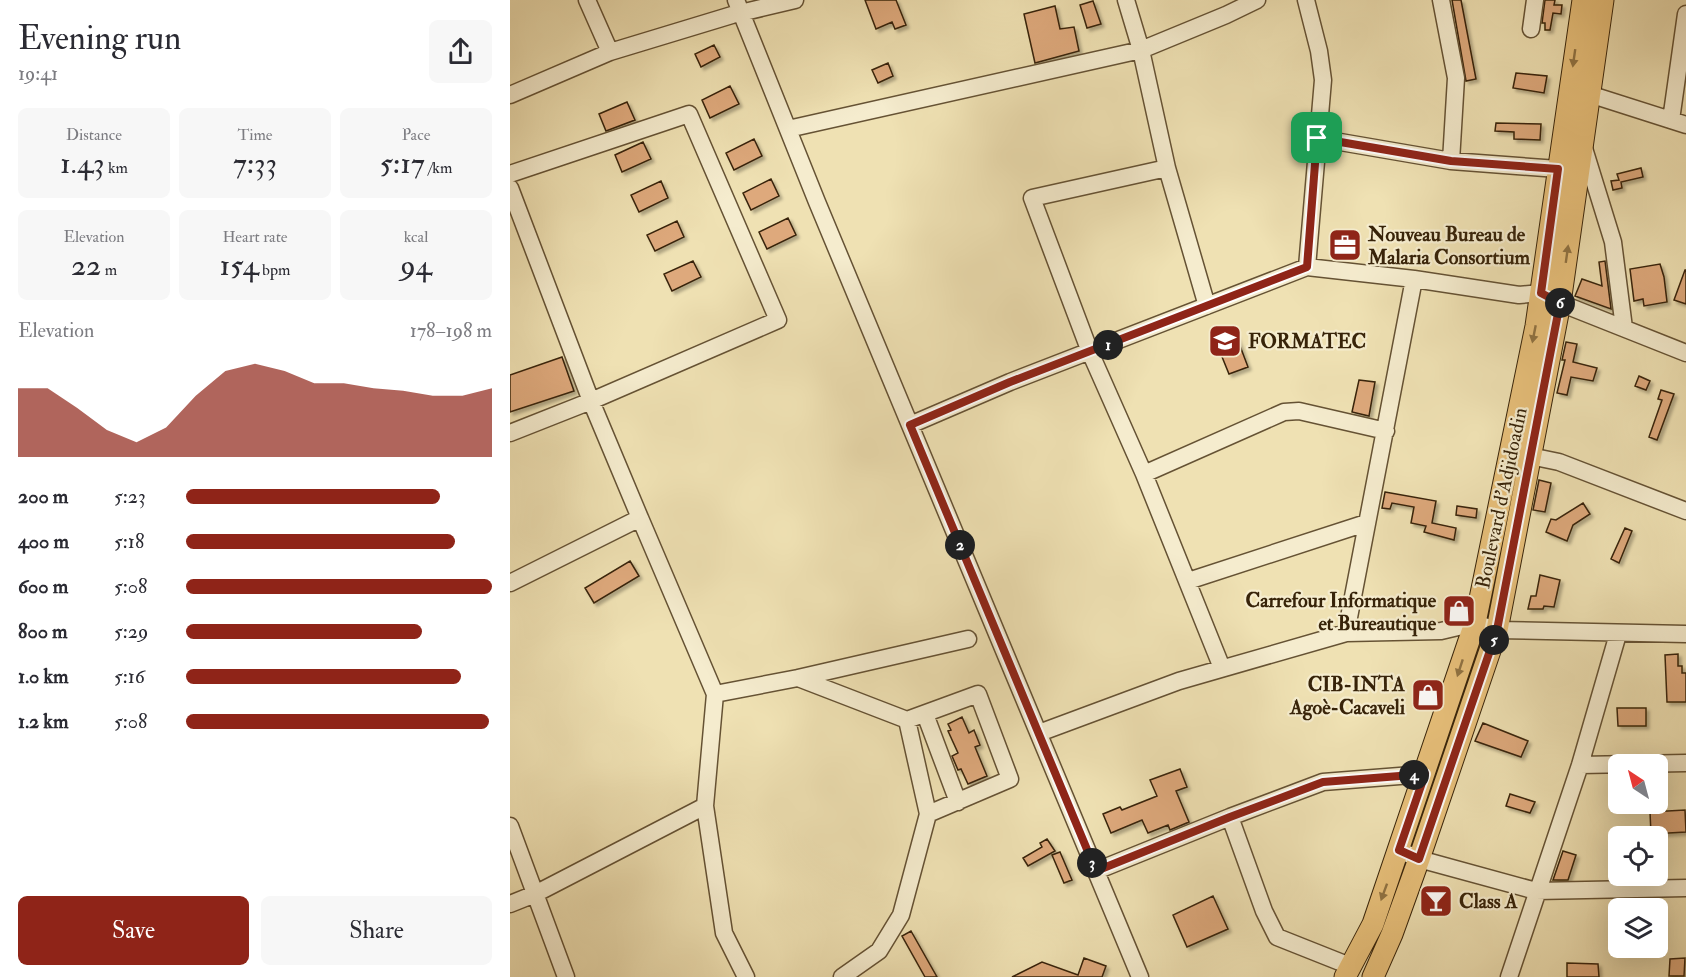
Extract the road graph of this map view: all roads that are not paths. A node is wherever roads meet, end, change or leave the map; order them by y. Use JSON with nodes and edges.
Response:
{"nodes":[{"id":1,"x":587,"y":0,"type":"edge"},
{"id":2,"x":795,"y":0,"type":"edge"},
{"id":3,"x":1126,"y":0,"type":"edge"},
{"id":4,"x":1257,"y":0,"type":"edge"},
{"id":5,"x":1306,"y":0,"type":"edge"},
{"id":6,"x":1441,"y":0,"type":"edge"},
{"id":7,"x":1535,"y":0,"type":"edge"},
{"id":8,"x":1583,"y":0,"type":"edge"},
{"id":9,"x":1603,"y":0,"type":"edge"},
{"id":10,"x":739,"y":7,"type":"edge"},
{"id":11,"x":1686,"y":14,"type":"edge"},
{"id":12,"x":1531,"y":29,"type":"dead end"},
{"id":13,"x":1141,"y":50,"type":"junction"},
{"id":14,"x":610,"y":52,"type":"junction"},
{"id":15,"x":1589,"y":94,"type":"junction"},
{"id":16,"x":510,"y":95,"type":"edge"},
{"id":17,"x":1678,"y":123,"type":"edge"},
{"id":18,"x":788,"y":129,"type":"junction"},
{"id":19,"x":1317,"y":138,"type":"junction"},
{"id":20,"x":1582,"y":142,"type":"junction"},
{"id":21,"x":1451,"y":161,"type":"junction"},
{"id":22,"x":1167,"y":168,"type":"junction"},
{"id":23,"x":1558,"y":169,"type":"junction"},
{"id":24,"x":510,"y":174,"type":"edge"},
{"id":25,"x":510,"y":188,"type":"edge"},
{"id":26,"x":1307,"y":267,"type":"junction"},
{"id":27,"x":1414,"y":279,"type":"junction"},
{"id":28,"x":1541,"y":293,"type":"junction"},
{"id":29,"x":1560,"y":303,"type":"junction"},
{"id":30,"x":1207,"y":306,"type":"junction"},
{"id":31,"x":1624,"y":328,"type":"junction"},
{"id":32,"x":1090,"y":352,"type":"junction"},
{"id":33,"x":1686,"y":353,"type":"edge"},
{"id":34,"x":591,"y":401,"type":"junction"},
{"id":35,"x":910,"y":425,"type":"junction"},
{"id":36,"x":1386,"y":430,"type":"junction"},
{"id":37,"x":510,"y":433,"type":"edge"},
{"id":38,"x":1530,"y":456,"type":"junction"},
{"id":39,"x":1144,"y":474,"type":"junction"},
{"id":40,"x":1686,"y":511,"type":"edge"},
{"id":41,"x":640,"y":518,"type":"junction"},
{"id":42,"x":1366,"y":523,"type":"junction"},
{"id":43,"x":1188,"y":581,"type":"junction"},
{"id":44,"x":510,"y":583,"type":"edge"},
{"id":45,"x":1475,"y":623,"type":"junction"},
{"id":46,"x":1497,"y":630,"type":"junction"},
{"id":47,"x":1346,"y":633,"type":"junction"},
{"id":48,"x":1618,"y":634,"type":"junction"},
{"id":49,"x":1686,"y":634,"type":"edge"},
{"id":50,"x":968,"y":639,"type":"dead end"},
{"id":51,"x":1222,"y":668,"type":"junction"},
{"id":52,"x":798,"y":678,"type":"junction"},
{"id":53,"x":715,"y":694,"type":"junction"},
{"id":54,"x":925,"y":714,"type":"junction"},
{"id":55,"x":907,"y":720,"type":"junction"},
{"id":56,"x":1039,"y":733,"type":"junction"},
{"id":57,"x":1686,"y":763,"type":"edge"},
{"id":58,"x":1580,"y":765,"type":"junction"},
{"id":59,"x":1425,"y":774,"type":"junction"},
{"id":60,"x":958,"y":802,"type":"junction"},
{"id":61,"x":705,"y":806,"type":"junction"},
{"id":62,"x":928,"y":814,"type":"junction"},
{"id":63,"x":1230,"y":817,"type":"junction"},
{"id":64,"x":510,"y":825,"type":"edge"},
{"id":65,"x":1399,"y":850,"type":"junction"},
{"id":66,"x":515,"y":856,"type":"edge"},
{"id":67,"x":1419,"y":859,"type":"junction"},
{"id":68,"x":1096,"y":871,"type":"junction"},
{"id":69,"x":1686,"y":888,"type":"edge"},
{"id":70,"x":1536,"y":891,"type":"junction"},
{"id":71,"x":535,"y":894,"type":"junction"},
{"id":72,"x":510,"y":904,"type":"edge"},
{"id":73,"x":1348,"y":972,"type":"edge"},
{"id":74,"x":566,"y":977,"type":"edge"},
{"id":75,"x":746,"y":977,"type":"edge"},
{"id":76,"x":843,"y":977,"type":"edge"},
{"id":77,"x":1140,"y":977,"type":"edge"},
{"id":78,"x":1373,"y":977,"type":"edge"},
{"id":79,"x":1509,"y":977,"type":"edge"}],
"edges":[{"from":1,"to":14,"type":"street"},
{"from":2,"to":10,"type":"street"},
{"from":3,"to":13,"type":"street"},
{"from":4,"to":13,"type":"street"},
{"from":5,"to":19,"type":"street"},
{"from":6,"to":21,"type":"street"},
{"from":7,"to":12,"type":"street"},
{"from":8,"to":23,"type":"main road","name":"Boulevard d'Adjidoadin","one_way":true},
{"from":9,"to":15,"type":"main road","name":"Boulevard d'Adjidoadin"},
{"from":10,"to":14,"type":"street"},
{"from":10,"to":18,"type":"street"},
{"from":11,"to":17,"type":"street"},
{"from":13,"to":18,"type":"street"},
{"from":13,"to":22,"type":"street"},
{"from":14,"to":16,"type":"street"},
{"from":15,"to":17,"type":"street"},
{"from":15,"to":20,"type":"main road","name":"Boulevard d'Adjidoadin"},
{"from":18,"to":35,"type":"street"},
{"from":19,"to":21,"type":"street"},
{"from":19,"to":26,"type":"street"},
{"from":29,"to":20,"type":"main road","name":"Boulevard d'Adjidoadin","one_way":true},
{"from":20,"to":31,"type":"street"},
{"from":21,"to":23,"type":"street"},
{"from":22,"to":30,"type":"street"},
{"from":22,"to":32,"type":"street"},
{"from":23,"to":28,"type":"main road","name":"Boulevard d'Adjidoadin"},
{"from":24,"to":34,"type":"street"},
{"from":25,"to":34,"type":"street"},
{"from":26,"to":27,"type":"street"},
{"from":26,"to":30,"type":"street"},
{"from":27,"to":28,"type":"street"},
{"from":27,"to":36,"type":"street"},
{"from":28,"to":29,"type":"street"},
{"from":28,"to":45,"type":"main road","name":"Boulevard d'Adjidoadin","one_way":true},
{"from":29,"to":31,"type":"street"},
{"from":29,"to":38,"type":"main road","name":"Boulevard d'Adjidoadin"},
{"from":30,"to":32,"type":"street"},
{"from":31,"to":33,"type":"street"},
{"from":32,"to":35,"type":"street"},
{"from":32,"to":39,"type":"street"},
{"from":34,"to":37,"type":"street"},
{"from":34,"to":41,"type":"street"},
{"from":35,"to":56,"type":"street"},
{"from":36,"to":39,"type":"street"},
{"from":36,"to":42,"type":"street"},
{"from":38,"to":40,"type":"street"},
{"from":38,"to":46,"type":"main road","name":"Boulevard d'Adjidoadin"},
{"from":39,"to":43,"type":"street"},
{"from":41,"to":44,"type":"street"},
{"from":41,"to":53,"type":"street"},
{"from":42,"to":43,"type":"street"},
{"from":42,"to":47,"type":"street"},
{"from":43,"to":51,"type":"street"},
{"from":45,"to":46,"type":"street"},
{"from":45,"to":47,"type":"street"},
{"from":45,"to":59,"type":"main road","name":"Boulevard d'Adjidoadin","one_way":true},
{"from":46,"to":48,"type":"street"},
{"from":46,"to":67,"type":"main road","name":"Boulevard d'Adjidoadin"},
{"from":47,"to":51,"type":"street"},
{"from":48,"to":49,"type":"street"},
{"from":48,"to":58,"type":"street"},
{"from":50,"to":52,"type":"street"},
{"from":51,"to":56,"type":"street"},
{"from":52,"to":53,"type":"street"},
{"from":52,"to":55,"type":"street"},
{"from":53,"to":61,"type":"street"},
{"from":54,"to":55,"type":"street"},
{"from":54,"to":60,"type":"street"},
{"from":54,"to":60,"type":"street"},
{"from":55,"to":62,"type":"street"},
{"from":56,"to":68,"type":"street"},
{"from":57,"to":58,"type":"street"},
{"from":58,"to":70,"type":"street"},
{"from":59,"to":63,"type":"street"},
{"from":59,"to":65,"type":"main road","name":"Boulevard d'Adjidoadin"},
{"from":60,"to":62,"type":"street"},
{"from":61,"to":71,"type":"street"},
{"from":61,"to":75,"type":"street"},
{"from":62,"to":76,"type":"street"},
{"from":63,"to":68,"type":"street"},
{"from":63,"to":73,"type":"street"},
{"from":64,"to":66,"type":"street"},
{"from":65,"to":67,"type":"street"},
{"from":65,"to":73,"type":"main road","name":"Boulevard d'Adjidoadin","one_way":true},
{"from":66,"to":71,"type":"street"},
{"from":67,"to":70,"type":"street"},
{"from":67,"to":78,"type":"main road","name":"Boulevard d'Adjidoadin"},
{"from":68,"to":77,"type":"street"},
{"from":69,"to":70,"type":"street"},
{"from":70,"to":79,"type":"street"},
{"from":71,"to":72,"type":"street"},
{"from":71,"to":74,"type":"street"}]}
